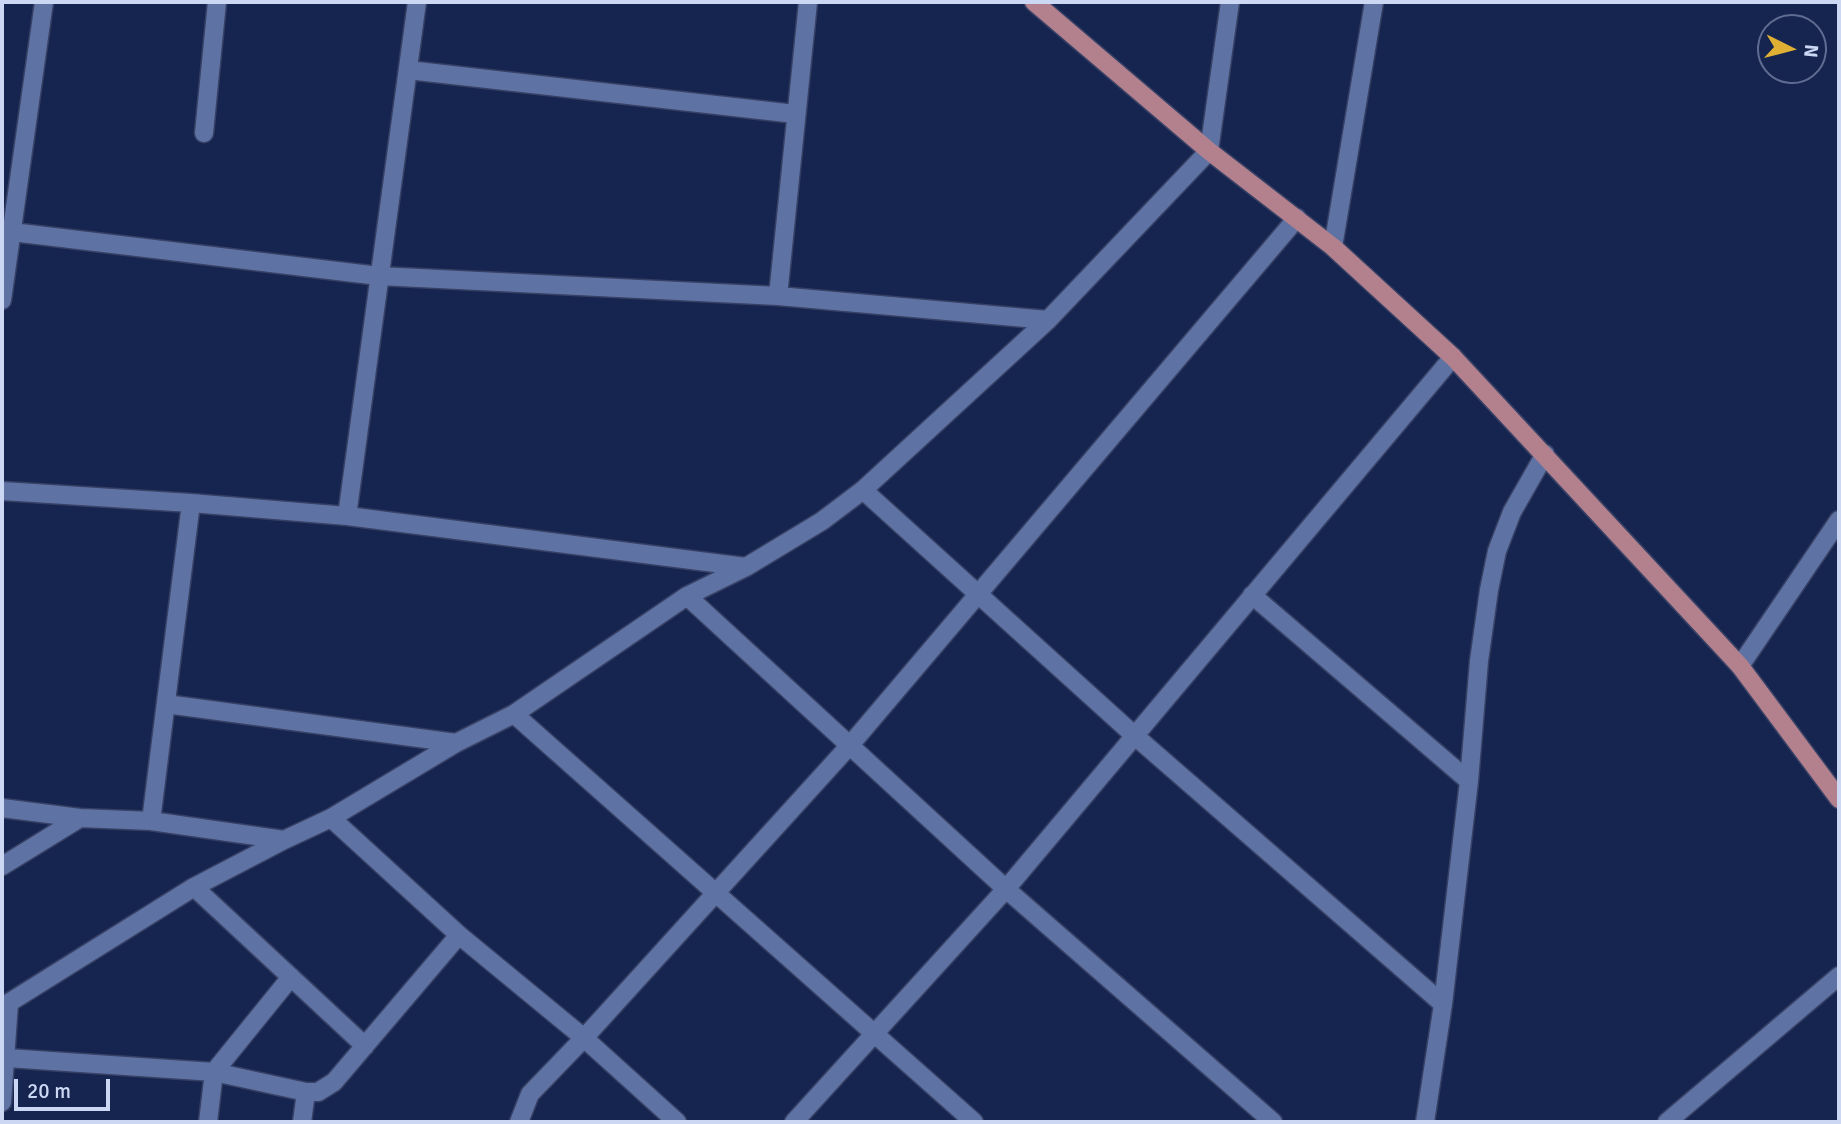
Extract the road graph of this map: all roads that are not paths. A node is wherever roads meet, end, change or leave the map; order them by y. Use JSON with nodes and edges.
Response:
{"nodes":[{"id":1,"x":44,"y":2,"type":"edge"},
{"id":2,"x":217,"y":2,"type":"edge"},
{"id":3,"x":417,"y":2,"type":"edge"},
{"id":4,"x":808,"y":2,"type":"edge"},
{"id":5,"x":1034,"y":2,"type":"edge"},
{"id":6,"x":1230,"y":2,"type":"edge"},
{"id":7,"x":1374,"y":2,"type":"edge"},
{"id":8,"x":408,"y":70,"type":"junction"},
{"id":9,"x":795,"y":114,"type":"junction"},
{"id":10,"x":204,"y":133,"type":"dead end"},
{"id":11,"x":1209,"y":151,"type":"junction"},
{"id":12,"x":1297,"y":218,"type":"junction"},
{"id":13,"x":12,"y":232,"type":"junction"},
{"id":14,"x":1333,"y":247,"type":"junction"},
{"id":15,"x":379,"y":276,"type":"junction"},
{"id":16,"x":778,"y":296,"type":"junction"},
{"id":17,"x":2,"y":300,"type":"edge"},
{"id":18,"x":1048,"y":320,"type":"junction"},
{"id":19,"x":1453,"y":357,"type":"junction"},
{"id":20,"x":1545,"y":454,"type":"junction"},
{"id":21,"x":863,"y":490,"type":"junction"},
{"id":22,"x":2,"y":491,"type":"edge"},
{"id":23,"x":191,"y":503,"type":"junction"},
{"id":24,"x":347,"y":516,"type":"junction"},
{"id":25,"x":1839,"y":520,"type":"edge"},
{"id":26,"x":746,"y":566,"type":"junction"},
{"id":27,"x":979,"y":594,"type":"junction"},
{"id":28,"x":1252,"y":595,"type":"junction"},
{"id":29,"x":687,"y":596,"type":"junction"},
{"id":30,"x":1741,"y":666,"type":"junction"},
{"id":31,"x":166,"y":704,"type":"junction"},
{"id":32,"x":514,"y":714,"type":"junction"},
{"id":33,"x":1135,"y":736,"type":"junction"},
{"id":34,"x":456,"y":743,"type":"junction"},
{"id":35,"x":851,"y":744,"type":"junction"},
{"id":36,"x":1469,"y":781,"type":"junction"},
{"id":37,"x":1839,"y":799,"type":"edge"},
{"id":38,"x":2,"y":808,"type":"edge"},
{"id":39,"x":80,"y":818,"type":"junction"},
{"id":40,"x":331,"y":818,"type":"junction"},
{"id":41,"x":151,"y":821,"type":"junction"},
{"id":42,"x":284,"y":839,"type":"junction"},
{"id":43,"x":2,"y":866,"type":"edge"},
{"id":44,"x":194,"y":887,"type":"junction"},
{"id":45,"x":1006,"y":889,"type":"junction"},
{"id":46,"x":717,"y":893,"type":"junction"},
{"id":47,"x":459,"y":935,"type":"junction"},
{"id":48,"x":1839,"y":976,"type":"edge"},
{"id":49,"x":291,"y":977,"type":"junction"},
{"id":50,"x":1443,"y":1004,"type":"junction"},
{"id":51,"x":6,"y":1005,"type":"edge"},
{"id":52,"x":873,"y":1034,"type":"junction"},
{"id":53,"x":584,"y":1038,"type":"junction"},
{"id":54,"x":365,"y":1046,"type":"junction"},
{"id":55,"x":7,"y":1058,"type":"junction"},
{"id":56,"x":214,"y":1072,"type":"junction"},
{"id":57,"x":306,"y":1092,"type":"junction"},
{"id":58,"x":2,"y":1102,"type":"edge"},
{"id":59,"x":208,"y":1122,"type":"edge"},
{"id":60,"x":302,"y":1122,"type":"edge"},
{"id":61,"x":519,"y":1122,"type":"edge"},
{"id":62,"x":677,"y":1122,"type":"edge"},
{"id":63,"x":794,"y":1122,"type":"edge"},
{"id":64,"x":974,"y":1122,"type":"edge"},
{"id":65,"x":1273,"y":1122,"type":"edge"},
{"id":66,"x":1425,"y":1122,"type":"edge"},
{"id":67,"x":1667,"y":1122,"type":"edge"}],
"edges":[{"from":1,"to":13,"type":"street"},
{"from":2,"to":10,"type":"street"},
{"from":3,"to":8,"type":"street"},
{"from":4,"to":9,"type":"street"},
{"from":5,"to":11,"type":"main road"},
{"from":6,"to":11,"type":"street"},
{"from":7,"to":14,"type":"street"},
{"from":8,"to":9,"type":"street"},
{"from":8,"to":15,"type":"street"},
{"from":9,"to":16,"type":"street"},
{"from":11,"to":12,"type":"main road"},
{"from":11,"to":18,"type":"street"},
{"from":12,"to":14,"type":"main road"},
{"from":12,"to":27,"type":"street"},
{"from":13,"to":15,"type":"street"},
{"from":13,"to":17,"type":"street"},
{"from":14,"to":19,"type":"main road"},
{"from":15,"to":16,"type":"street"},
{"from":15,"to":24,"type":"street"},
{"from":16,"to":18,"type":"street"},
{"from":18,"to":21,"type":"street"},
{"from":19,"to":20,"type":"main road"},
{"from":19,"to":28,"type":"street"},
{"from":20,"to":30,"type":"main road"},
{"from":20,"to":36,"type":"street"},
{"from":21,"to":26,"type":"street"},
{"from":21,"to":27,"type":"street"},
{"from":22,"to":23,"type":"street"},
{"from":23,"to":24,"type":"street"},
{"from":23,"to":31,"type":"street"},
{"from":24,"to":26,"type":"street"},
{"from":25,"to":30,"type":"street"},
{"from":26,"to":29,"type":"street"},
{"from":27,"to":33,"type":"street"},
{"from":27,"to":35,"type":"street"},
{"from":28,"to":33,"type":"street"},
{"from":28,"to":36,"type":"street"},
{"from":29,"to":32,"type":"street"},
{"from":29,"to":35,"type":"street"},
{"from":30,"to":37,"type":"main road"},
{"from":31,"to":34,"type":"street"},
{"from":31,"to":41,"type":"street"},
{"from":32,"to":34,"type":"street"},
{"from":32,"to":46,"type":"street"},
{"from":33,"to":45,"type":"street"},
{"from":33,"to":50,"type":"street"},
{"from":34,"to":40,"type":"street"},
{"from":35,"to":45,"type":"street"},
{"from":35,"to":46,"type":"street"},
{"from":36,"to":50,"type":"street"},
{"from":38,"to":39,"type":"street"},
{"from":39,"to":41,"type":"street"},
{"from":39,"to":43,"type":"street"},
{"from":40,"to":42,"type":"street"},
{"from":40,"to":47,"type":"street"},
{"from":41,"to":42,"type":"street"},
{"from":42,"to":44,"type":"street"},
{"from":44,"to":49,"type":"street"},
{"from":44,"to":51,"type":"street"},
{"from":45,"to":52,"type":"street"},
{"from":45,"to":65,"type":"street"},
{"from":46,"to":52,"type":"street"},
{"from":46,"to":53,"type":"street"},
{"from":47,"to":53,"type":"street"},
{"from":47,"to":54,"type":"street"},
{"from":48,"to":67,"type":"street"},
{"from":49,"to":54,"type":"street"},
{"from":49,"to":56,"type":"street"},
{"from":50,"to":66,"type":"street"},
{"from":51,"to":55,"type":"street"},
{"from":52,"to":63,"type":"street"},
{"from":52,"to":64,"type":"street"},
{"from":53,"to":61,"type":"street"},
{"from":53,"to":62,"type":"street"},
{"from":54,"to":57,"type":"street"},
{"from":55,"to":56,"type":"street"},
{"from":55,"to":58,"type":"street"},
{"from":56,"to":57,"type":"street"},
{"from":56,"to":59,"type":"street"},
{"from":57,"to":60,"type":"street"}]}
